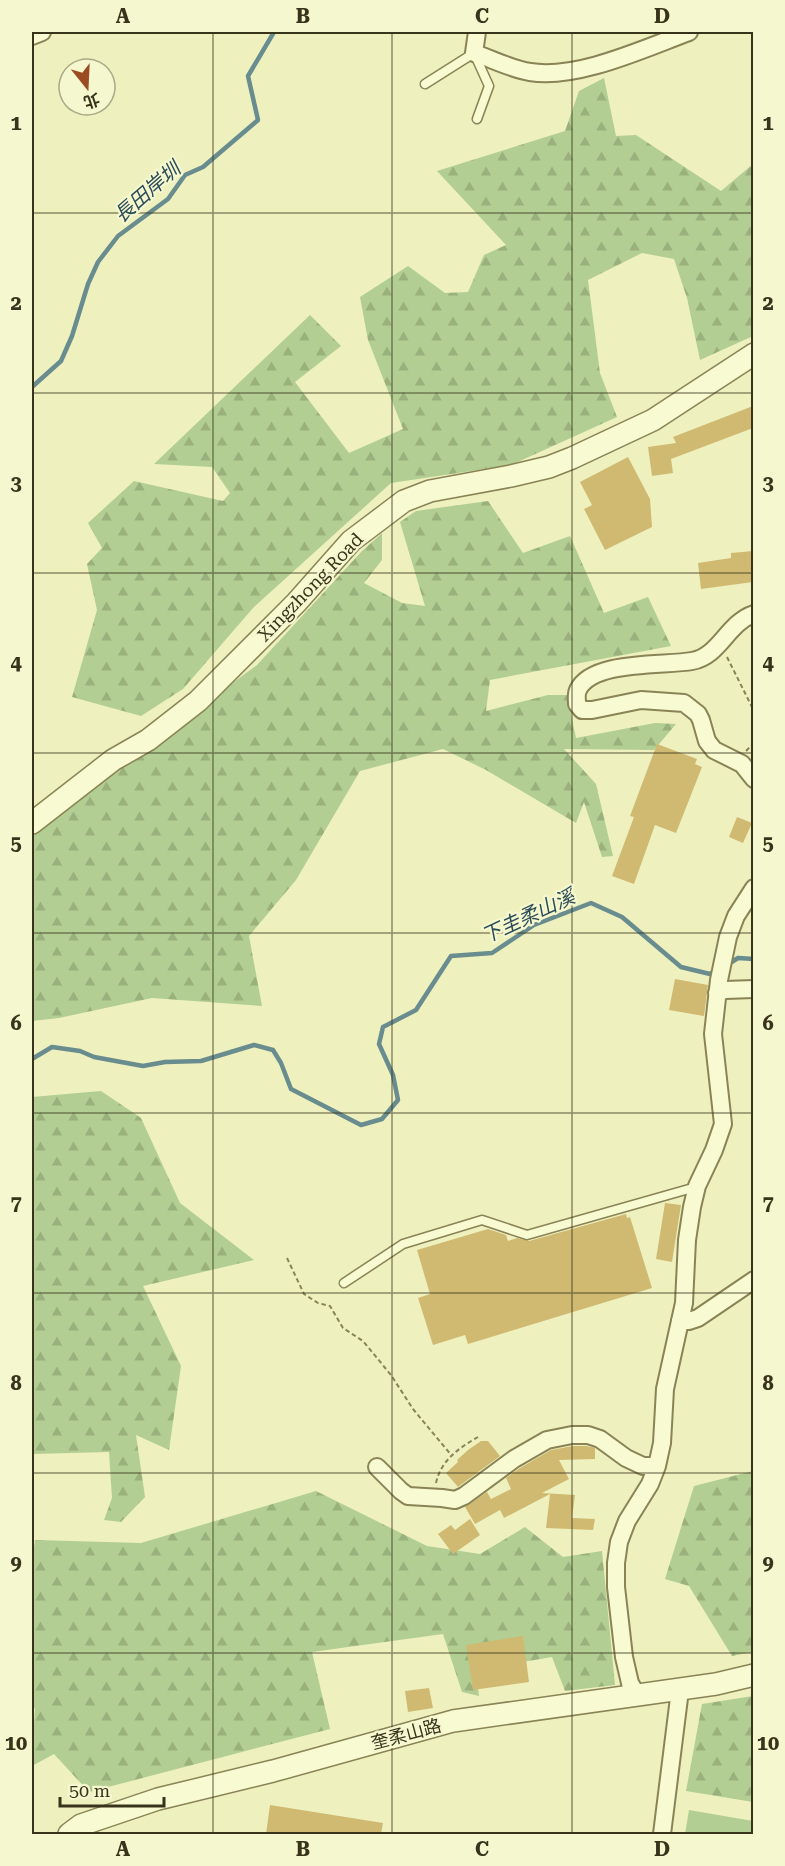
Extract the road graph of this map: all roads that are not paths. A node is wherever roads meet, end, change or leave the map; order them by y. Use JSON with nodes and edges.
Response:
{"nodes":[{"id":1,"x":42,"y":32,"type":"edge"},
{"id":2,"x":477,"y":32,"type":"edge"},
{"id":3,"x":689,"y":32,"type":"edge"},
{"id":4,"x":32,"y":36,"type":"edge"},
{"id":5,"x":474,"y":53,"type":"junction"},
{"id":6,"x":425,"y":84,"type":"dead end"},
{"id":7,"x":477,"y":119,"type":"dead end"},
{"id":8,"x":753,"y":354,"type":"edge"},
{"id":9,"x":753,"y":614,"type":"edge"},
{"id":10,"x":753,"y":779,"type":"edge"},
{"id":11,"x":32,"y":823,"type":"edge"},
{"id":12,"x":753,"y":888,"type":"edge"},
{"id":13,"x":718,"y":986,"type":"junction"},
{"id":14,"x":753,"y":989,"type":"edge"},
{"id":15,"x":697,"y":1186,"type":"junction"},
{"id":16,"x":753,"y":1280,"type":"edge"},
{"id":17,"x":344,"y":1283,"type":"dead end"},
{"id":18,"x":680,"y":1320,"type":"junction"},
{"id":19,"x":657,"y":1466,"type":"junction"},
{"id":20,"x":377,"y":1467,"type":"dead end"},
{"id":21,"x":753,"y":1675,"type":"edge"},
{"id":22,"x":680,"y":1690,"type":"junction"},
{"id":23,"x":637,"y":1695,"type":"junction"},
{"id":24,"x":69,"y":1834,"type":"edge"},
{"id":25,"x":662,"y":1834,"type":"edge"}],
"edges":[{"from":1,"to":4,"type":"street"},
{"from":2,"to":5,"type":"street"},
{"from":3,"to":5,"type":"street"},
{"from":5,"to":6,"type":"lane"},
{"from":5,"to":7,"type":"lane"},
{"from":8,"to":11,"type":"street","name":"Xingzhong Road"},
{"from":9,"to":10,"type":"street"},
{"from":12,"to":13,"type":"street"},
{"from":13,"to":14,"type":"street"},
{"from":13,"to":15,"type":"street"},
{"from":15,"to":17,"type":"lane"},
{"from":15,"to":18,"type":"street"},
{"from":16,"to":18,"type":"street"},
{"from":18,"to":19,"type":"street"},
{"from":19,"to":20,"type":"street"},
{"from":19,"to":23,"type":"street"},
{"from":21,"to":22,"type":"street","name":"奎柔山路"},
{"from":22,"to":23,"type":"street","name":"奎柔山路"},
{"from":22,"to":25,"type":"street"},
{"from":23,"to":24,"type":"street","name":"奎柔山路"}]}
